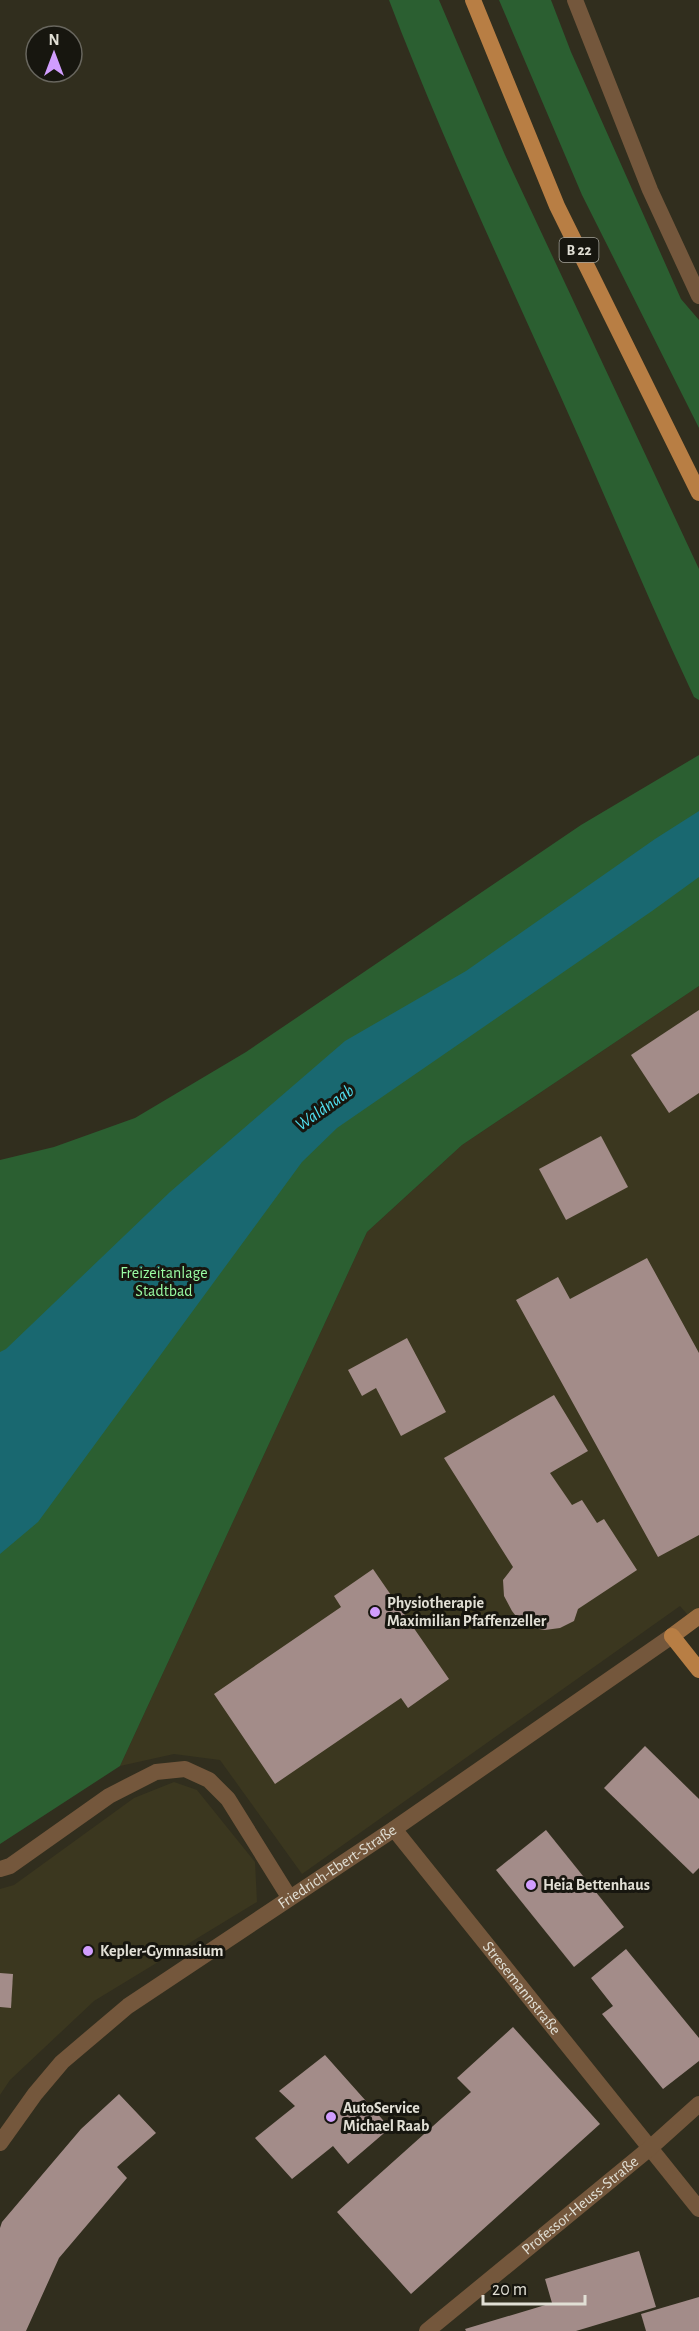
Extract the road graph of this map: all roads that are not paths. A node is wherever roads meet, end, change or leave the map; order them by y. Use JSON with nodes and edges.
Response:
{"nodes":[{"id":1,"x":473,"y":0,"type":"edge"},
{"id":2,"x":575,"y":0,"type":"edge"},
{"id":3,"x":699,"y":296,"type":"edge"},
{"id":4,"x":699,"y":493,"type":"edge"},
{"id":5,"x":699,"y":1616,"type":"edge"},
{"id":6,"x":672,"y":1636,"type":"junction"},
{"id":7,"x":699,"y":1671,"type":"edge"},
{"id":8,"x":394,"y":1829,"type":"junction"},
{"id":9,"x":0,"y":1869,"type":"edge"},
{"id":10,"x":289,"y":1897,"type":"junction"},
{"id":11,"x":699,"y":2104,"type":"edge"},
{"id":12,"x":0,"y":2144,"type":"edge"},
{"id":13,"x":650,"y":2148,"type":"junction"},
{"id":14,"x":699,"y":2209,"type":"edge"},
{"id":15,"x":427,"y":2331,"type":"edge"}],
"edges":[{"from":1,"to":4,"type":"main road","number":"B 22"},
{"from":2,"to":3,"type":"street"},
{"from":5,"to":6,"type":"main road","name":"Friedrich-Ebert-Straße"},
{"from":6,"to":7,"type":"main road"},
{"from":6,"to":8,"type":"street","name":"Friedrich-Ebert-Straße"},
{"from":8,"to":10,"type":"street","name":"Friedrich-Ebert-Straße"},
{"from":8,"to":13,"type":"street","name":"Stresemannstraße"},
{"from":9,"to":10,"type":"street"},
{"from":10,"to":12,"type":"street","name":"Friedrich-Ebert-Straße"},
{"from":11,"to":13,"type":"street"},
{"from":13,"to":14,"type":"street","name":"Stresemannstraße"},
{"from":13,"to":15,"type":"street","name":"Professor-Heuss-Straße"}]}
